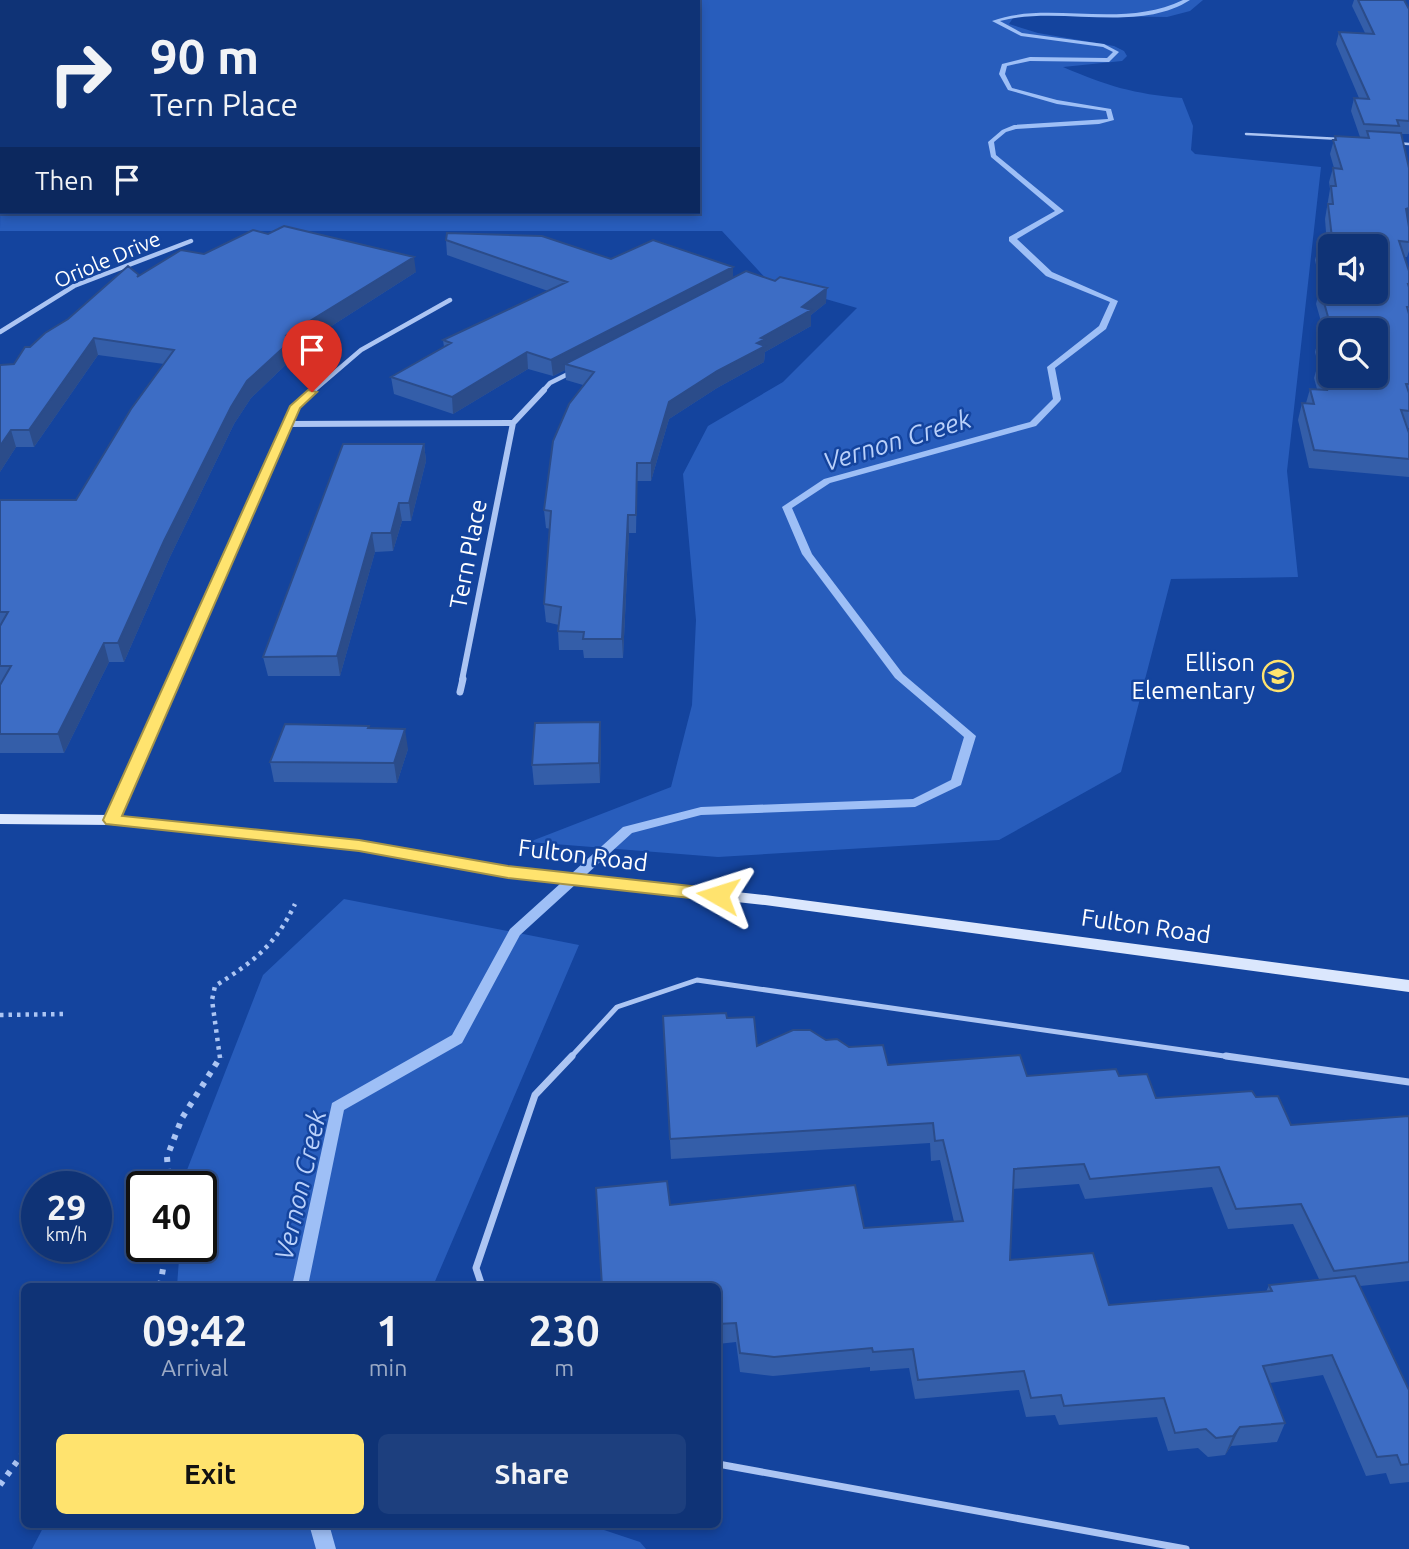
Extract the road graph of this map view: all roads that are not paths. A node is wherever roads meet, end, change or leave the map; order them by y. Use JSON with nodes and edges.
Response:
{"nodes":[{"id":1,"x":1246,"y":134,"type":"dead end"},
{"id":2,"x":1341,"y":139,"type":"edge"},
{"id":3,"x":1395,"y":143,"type":"edge"},
{"id":4,"x":1409,"y":144,"type":"edge"},
{"id":5,"x":191,"y":241,"type":"dead end"},
{"id":6,"x":450,"y":300,"type":"dead end"},
{"id":7,"x":0,"y":332,"type":"edge"},
{"id":8,"x":574,"y":371,"type":"edge"},
{"id":9,"x":513,"y":423,"type":"junction"},
{"id":10,"x":288,"y":424,"type":"junction"},
{"id":11,"x":460,"y":692,"type":"dead end"},
{"id":12,"x":0,"y":819,"type":"edge"},
{"id":13,"x":112,"y":820,"type":"junction"},
{"id":14,"x":1409,"y":986,"type":"edge"},
{"id":15,"x":1409,"y":1082,"type":"edge"},
{"id":16,"x":481,"y":1283,"type":"edge"},
{"id":17,"x":721,"y":1465,"type":"edge"},
{"id":18,"x":1185,"y":1549,"type":"edge"}],
"edges":[{"from":1,"to":2,"type":"lane"},
{"from":3,"to":4,"type":"lane"},
{"from":5,"to":7,"type":"street","name":"Oriole Drive"},
{"from":6,"to":10,"type":"street"},
{"from":8,"to":9,"type":"street"},
{"from":9,"to":10,"type":"street"},
{"from":9,"to":11,"type":"street","name":"Tern Place"},
{"from":10,"to":13,"type":"street"},
{"from":12,"to":13,"type":"street","name":"Fulton Road"},
{"from":13,"to":14,"type":"street","name":"Fulton Road"},
{"from":15,"to":16,"type":"lane"},
{"from":17,"to":18,"type":"lane"}]}
